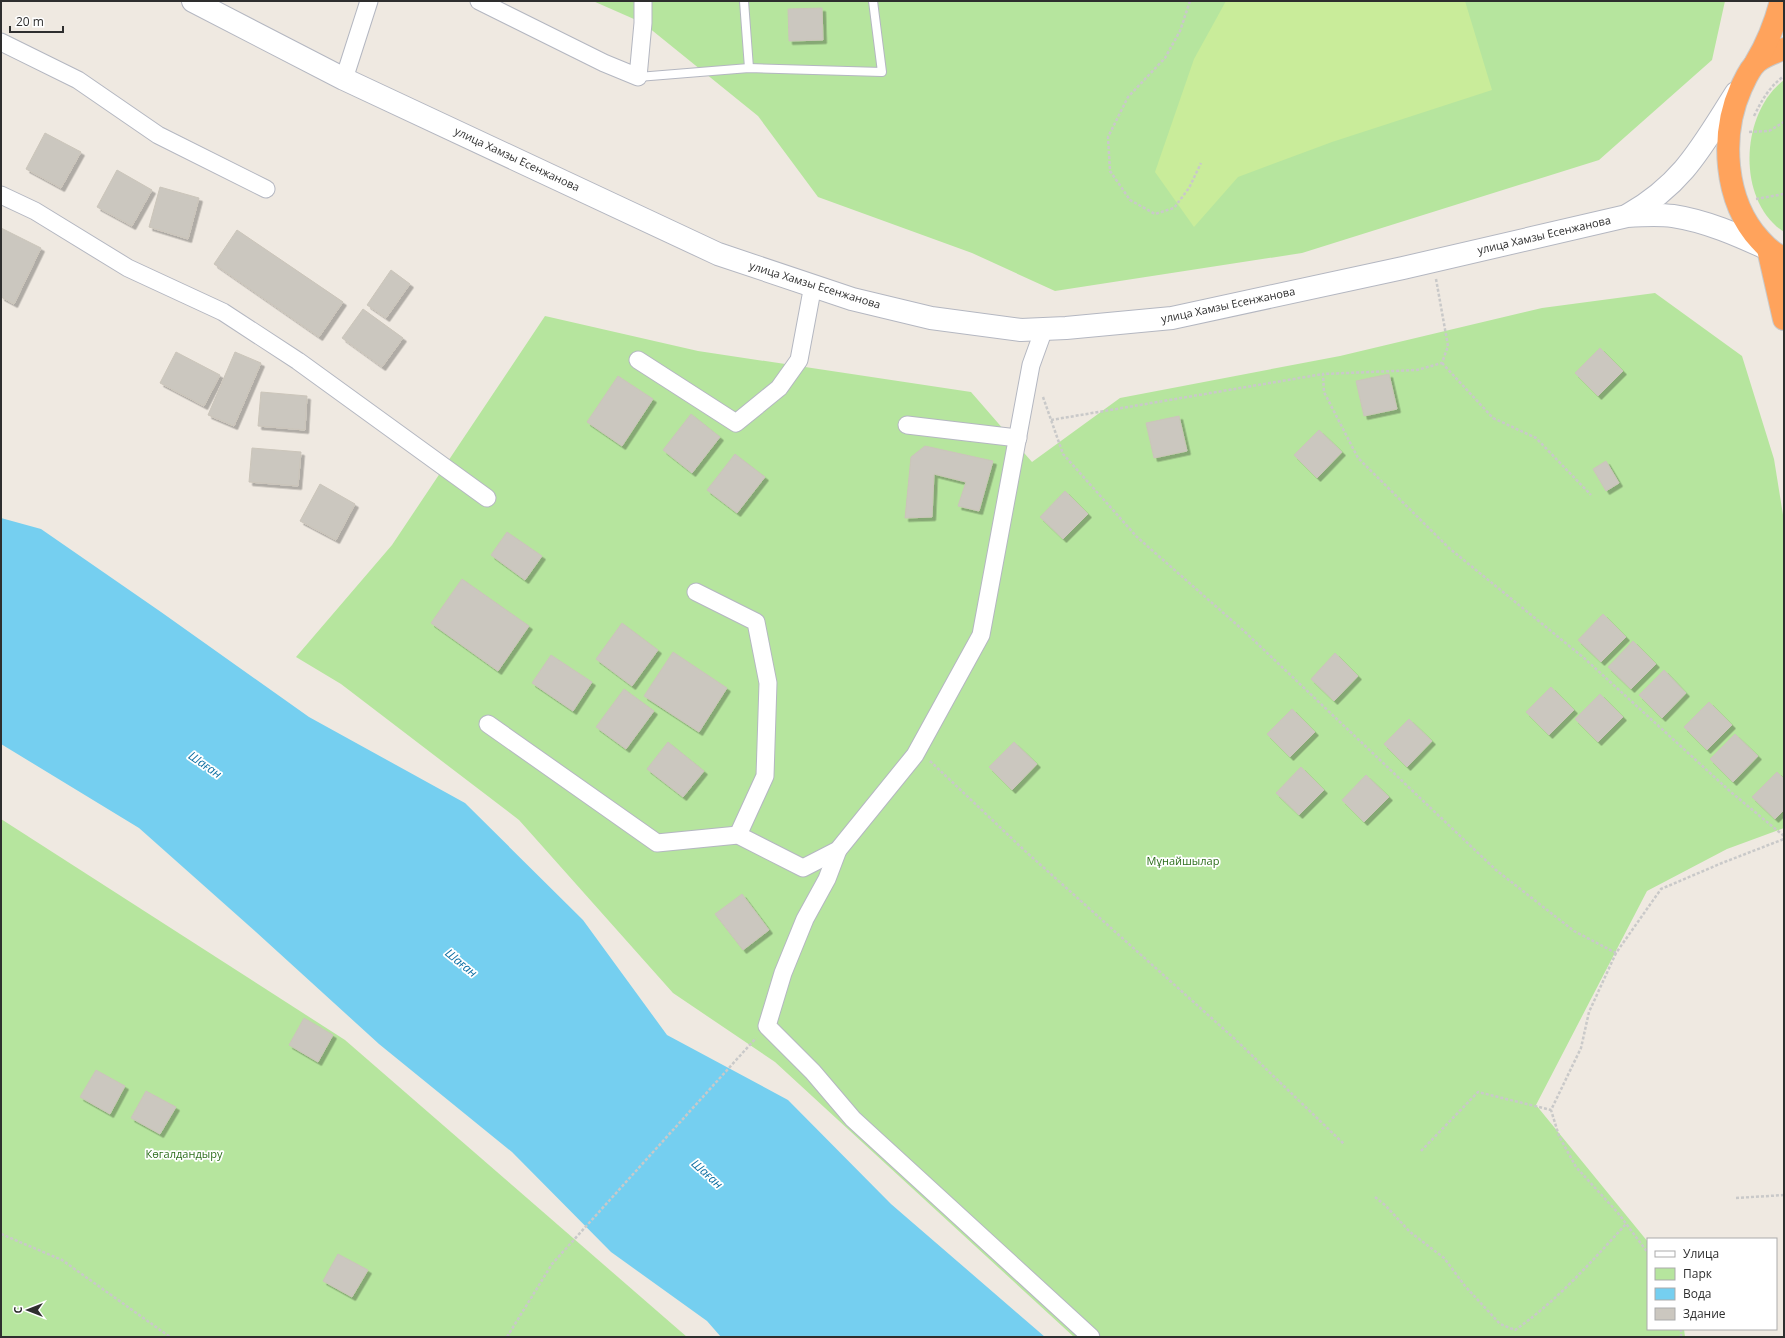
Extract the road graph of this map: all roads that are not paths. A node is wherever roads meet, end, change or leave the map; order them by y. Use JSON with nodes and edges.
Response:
{"nodes":[{"id":1,"x":193,"y":1,"type":"edge"},
{"id":2,"x":369,"y":1,"type":"edge"},
{"id":3,"x":479,"y":1,"type":"edge"},
{"id":4,"x":643,"y":1,"type":"edge"},
{"id":5,"x":744,"y":1,"type":"edge"},
{"id":6,"x":873,"y":1,"type":"edge"},
{"id":7,"x":1781,"y":1,"type":"edge"},
{"id":8,"x":1,"y":42,"type":"edge"},
{"id":9,"x":1784,"y":49,"type":"edge"},
{"id":10,"x":749,"y":68,"type":"junction"},
{"id":11,"x":1751,"y":70,"type":"junction"},
{"id":12,"x":638,"y":77,"type":"junction"},
{"id":13,"x":344,"y":79,"type":"junction"},
{"id":14,"x":266,"y":189,"type":"dead end"},
{"id":15,"x":1,"y":195,"type":"edge"},
{"id":16,"x":1627,"y":216,"type":"junction"},
{"id":17,"x":1776,"y":253,"type":"edge"},
{"id":18,"x":813,"y":286,"type":"junction"},
{"id":19,"x":1784,"y":319,"type":"edge"},
{"id":20,"x":1044,"y":329,"type":"junction"},
{"id":21,"x":638,"y":360,"type":"dead end"},
{"id":22,"x":907,"y":425,"type":"dead end"},
{"id":23,"x":1018,"y":438,"type":"junction"},
{"id":24,"x":487,"y":498,"type":"dead end"},
{"id":25,"x":696,"y":592,"type":"dead end"},
{"id":26,"x":488,"y":724,"type":"dead end"},
{"id":27,"x":738,"y":835,"type":"junction"},
{"id":28,"x":838,"y":850,"type":"junction"},
{"id":29,"x":1091,"y":1337,"type":"edge"}],
"edges":[{"from":1,"to":13,"type":"street","name":"улица Хамзы Есенжанова"},
{"from":2,"to":13,"type":"street"},
{"from":3,"to":12,"type":"street"},
{"from":4,"to":12,"type":"street"},
{"from":5,"to":10,"type":"lane"},
{"from":6,"to":10,"type":"lane"},
{"from":7,"to":11,"type":"highway"},
{"from":8,"to":14,"type":"street"},
{"from":9,"to":11,"type":"highway"},
{"from":10,"to":12,"type":"lane"},
{"from":11,"to":16,"type":"street"},
{"from":11,"to":17,"type":"highway"},
{"from":13,"to":18,"type":"street","name":"улица Хамзы Есенжанова"},
{"from":15,"to":24,"type":"street"},
{"from":16,"to":17,"type":"street"},
{"from":16,"to":20,"type":"street","name":"улица Хамзы Есенжанова"},
{"from":17,"to":19,"type":"highway"},
{"from":18,"to":20,"type":"street","name":"улица Хамзы Есенжанова"},
{"from":18,"to":21,"type":"street"},
{"from":20,"to":23,"type":"street"},
{"from":22,"to":23,"type":"street"},
{"from":23,"to":28,"type":"street"},
{"from":25,"to":27,"type":"street"},
{"from":26,"to":27,"type":"street"},
{"from":27,"to":28,"type":"street"},
{"from":28,"to":29,"type":"street"}]}
